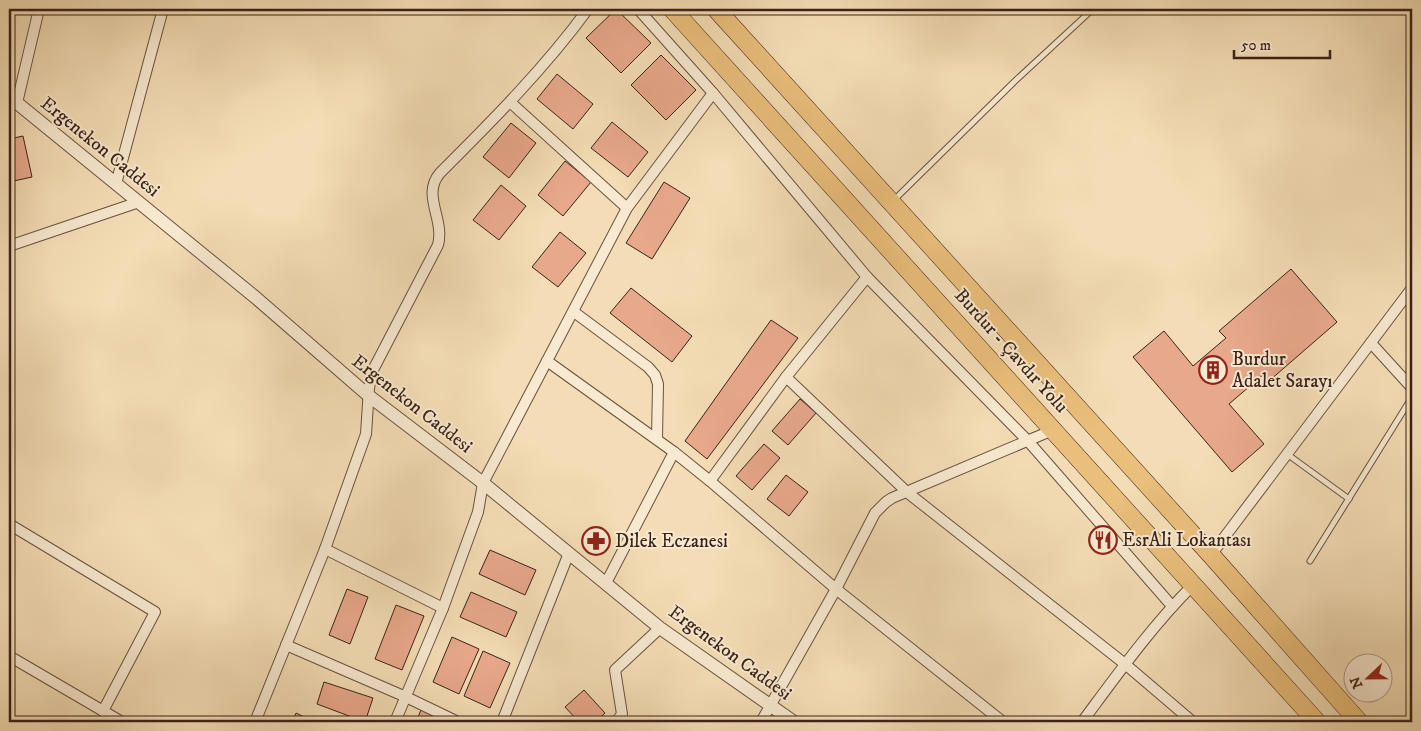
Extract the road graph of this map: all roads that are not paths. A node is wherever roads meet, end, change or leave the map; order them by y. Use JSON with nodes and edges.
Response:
{"nodes":[{"id":1,"x":39,"y":9,"type":"edge"},
{"id":2,"x":164,"y":9,"type":"edge"},
{"id":3,"x":588,"y":9,"type":"edge"},
{"id":4,"x":638,"y":9,"type":"edge"},
{"id":5,"x":672,"y":9,"type":"edge"},
{"id":6,"x":716,"y":9,"type":"edge"},
{"id":7,"x":1094,"y":9,"type":"edge"},
{"id":8,"x":713,"y":93,"type":"junction"},
{"id":9,"x":11,"y":102,"type":"edge"},
{"id":10,"x":510,"y":102,"type":"junction"},
{"id":11,"x":116,"y":184,"type":"junction"},
{"id":12,"x":139,"y":202,"type":"junction"},
{"id":13,"x":891,"y":202,"type":"junction"},
{"id":14,"x":627,"y":208,"type":"junction"},
{"id":15,"x":9,"y":246,"type":"edge"},
{"id":16,"x":866,"y":277,"type":"junction"},
{"id":17,"x":1412,"y":288,"type":"edge"},
{"id":18,"x":574,"y":312,"type":"junction"},
{"id":19,"x":1371,"y":343,"type":"junction"},
{"id":20,"x":548,"y":361,"type":"junction"},
{"id":21,"x":786,"y":377,"type":"junction"},
{"id":22,"x":1412,"y":388,"type":"edge"},
{"id":23,"x":369,"y":396,"type":"junction"},
{"id":24,"x":1412,"y":397,"type":"edge"},
{"id":25,"x":1053,"y":430,"type":"junction"},
{"id":26,"x":657,"y":440,"type":"junction"},
{"id":27,"x":1028,"y":441,"type":"junction"},
{"id":28,"x":674,"y":452,"type":"junction"},
{"id":29,"x":1287,"y":454,"type":"junction"},
{"id":30,"x":710,"y":480,"type":"junction"},
{"id":31,"x":483,"y":483,"type":"junction"},
{"id":32,"x":908,"y":493,"type":"junction"},
{"id":33,"x":1349,"y":499,"type":"junction"},
{"id":34,"x":9,"y":524,"type":"edge"},
{"id":35,"x":325,"y":549,"type":"junction"},
{"id":36,"x":569,"y":553,"type":"junction"},
{"id":37,"x":1211,"y":555,"type":"junction"},
{"id":38,"x":1310,"y":561,"type":"dead end"},
{"id":39,"x":606,"y":582,"type":"junction"},
{"id":40,"x":1193,"y":585,"type":"junction"},
{"id":41,"x":836,"y":589,"type":"junction"},
{"id":42,"x":1172,"y":606,"type":"junction"},
{"id":43,"x":443,"y":608,"type":"junction"},
{"id":44,"x":660,"y":628,"type":"junction"},
{"id":45,"x":286,"y":645,"type":"junction"},
{"id":46,"x":9,"y":656,"type":"edge"},
{"id":47,"x":1125,"y":664,"type":"junction"},
{"id":48,"x":406,"y":697,"type":"junction"},
{"id":49,"x":771,"y":705,"type":"junction"},
{"id":50,"x":103,"y":711,"type":"junction"},
{"id":51,"x":115,"y":721,"type":"edge"},
{"id":52,"x":255,"y":722,"type":"edge"},
{"id":53,"x":395,"y":722,"type":"edge"},
{"id":54,"x":458,"y":722,"type":"edge"},
{"id":55,"x":502,"y":722,"type":"edge"},
{"id":56,"x":616,"y":722,"type":"edge"},
{"id":57,"x":762,"y":722,"type":"edge"},
{"id":58,"x":794,"y":722,"type":"edge"},
{"id":59,"x":1003,"y":722,"type":"edge"},
{"id":60,"x":1082,"y":722,"type":"edge"},
{"id":61,"x":1193,"y":722,"type":"edge"},
{"id":62,"x":1317,"y":722,"type":"edge"},
{"id":63,"x":1359,"y":722,"type":"edge"}],
"edges":[{"from":1,"to":9,"type":"street"},
{"from":2,"to":11,"type":"street"},
{"from":3,"to":10,"type":"street"},
{"from":4,"to":8,"type":"street"},
{"from":5,"to":25,"type":"highway","name":"Burdur - Çavdır Yolu"},
{"from":6,"to":13,"type":"highway","name":"Burdur - Çavdır Yolu"},
{"from":7,"to":13,"type":"lane"},
{"from":8,"to":14,"type":"street"},
{"from":8,"to":16,"type":"street"},
{"from":9,"to":11,"type":"street","name":"Ergenekon Caddesi"},
{"from":10,"to":14,"type":"street"},
{"from":10,"to":23,"type":"street"},
{"from":11,"to":12,"type":"street","name":"Ergenekon Caddesi"},
{"from":12,"to":15,"type":"street"},
{"from":12,"to":23,"type":"street","name":"Ergenekon Caddesi"},
{"from":13,"to":37,"type":"highway","name":"Burdur - Çavdır Yolu"},
{"from":14,"to":18,"type":"street"},
{"from":16,"to":21,"type":"street"},
{"from":16,"to":27,"type":"street"},
{"from":17,"to":19,"type":"street"},
{"from":18,"to":20,"type":"street"},
{"from":18,"to":26,"type":"street"},
{"from":19,"to":22,"type":"street"},
{"from":19,"to":29,"type":"street"},
{"from":20,"to":26,"type":"street"},
{"from":20,"to":31,"type":"street"},
{"from":21,"to":30,"type":"street"},
{"from":21,"to":32,"type":"street"},
{"from":23,"to":31,"type":"street","name":"Ergenekon Caddesi"},
{"from":23,"to":35,"type":"street"},
{"from":24,"to":33,"type":"lane"},
{"from":25,"to":27,"type":"street"},
{"from":25,"to":40,"type":"highway","name":"Burdur - Çavdır Yolu"},
{"from":26,"to":28,"type":"street"},
{"from":27,"to":32,"type":"street"},
{"from":27,"to":42,"type":"street"},
{"from":28,"to":30,"type":"street"},
{"from":28,"to":39,"type":"street"},
{"from":29,"to":33,"type":"lane"},
{"from":29,"to":37,"type":"street"},
{"from":30,"to":41,"type":"street"},
{"from":31,"to":36,"type":"street","name":"Ergenekon Caddesi"},
{"from":31,"to":43,"type":"street"},
{"from":32,"to":41,"type":"street"},
{"from":32,"to":47,"type":"street"},
{"from":33,"to":38,"type":"lane"},
{"from":34,"to":50,"type":"street"},
{"from":35,"to":43,"type":"street"},
{"from":35,"to":45,"type":"street"},
{"from":36,"to":39,"type":"street","name":"Ergenekon Caddesi"},
{"from":36,"to":55,"type":"street"},
{"from":37,"to":63,"type":"highway","name":"Burdur - Çavdır Yolu"},
{"from":39,"to":44,"type":"street","name":"Ergenekon Caddesi"},
{"from":40,"to":42,"type":"street"},
{"from":40,"to":62,"type":"highway","name":"Burdur - Çavdır Yolu"},
{"from":41,"to":49,"type":"street"},
{"from":41,"to":59,"type":"street"},
{"from":42,"to":47,"type":"street"},
{"from":43,"to":48,"type":"street"},
{"from":44,"to":49,"type":"street","name":"Ergenekon Caddesi"},
{"from":44,"to":56,"type":"street"},
{"from":45,"to":48,"type":"street"},
{"from":45,"to":52,"type":"street"},
{"from":46,"to":50,"type":"street"},
{"from":47,"to":60,"type":"street"},
{"from":47,"to":61,"type":"street"},
{"from":48,"to":53,"type":"street"},
{"from":48,"to":54,"type":"street"},
{"from":49,"to":57,"type":"street"},
{"from":49,"to":58,"type":"street","name":"Ergenekon Caddesi"},
{"from":50,"to":51,"type":"street"}]}
